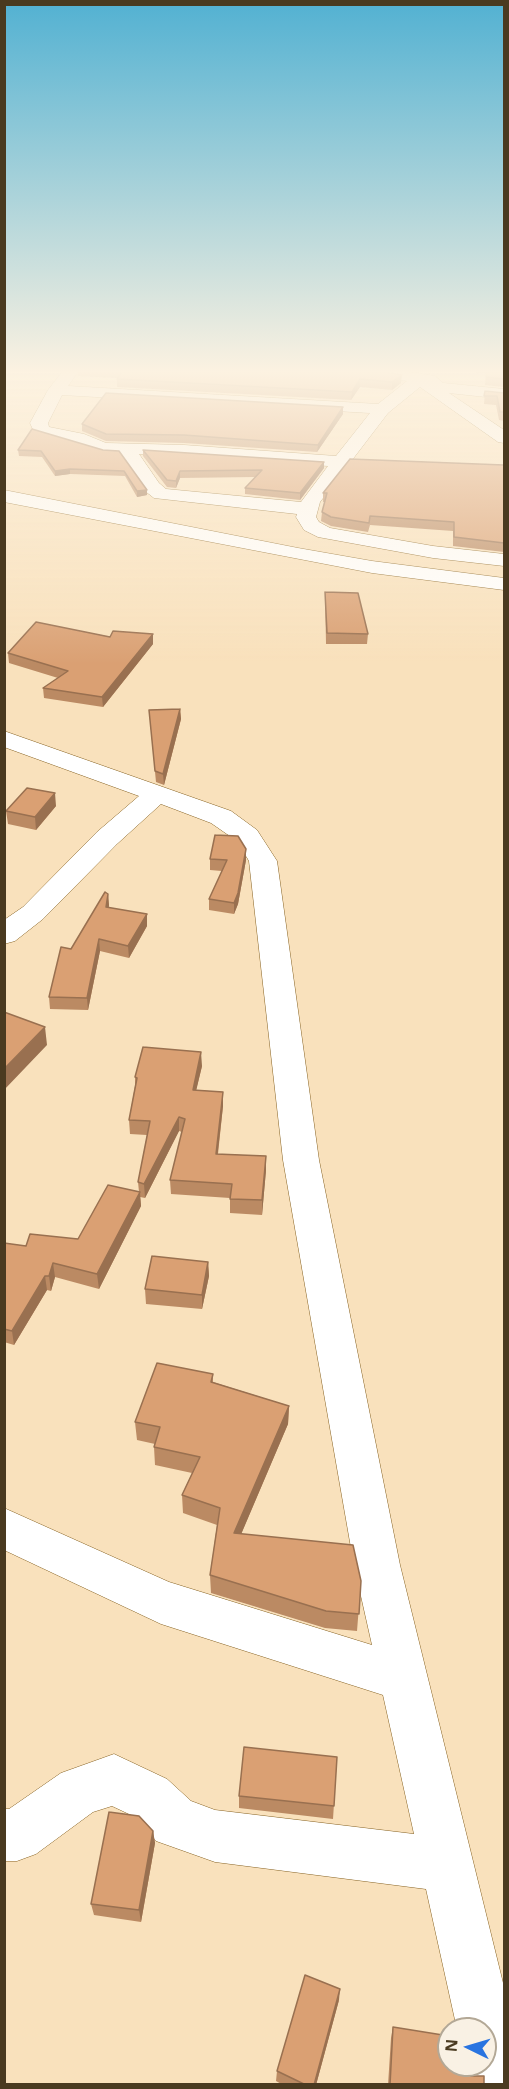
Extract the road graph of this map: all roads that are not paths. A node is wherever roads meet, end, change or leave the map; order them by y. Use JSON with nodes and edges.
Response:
{"nodes":[{"id":1,"x":140,"y":469,"type":"edge"},
{"id":2,"x":336,"y":469,"type":"edge"},
{"id":3,"x":4,"y":496,"type":"edge"},
{"id":4,"x":309,"y":509,"type":"junction"},
{"id":5,"x":4,"y":512,"type":"edge"},
{"id":6,"x":504,"y":560,"type":"edge"},
{"id":7,"x":504,"y":584,"type":"edge"},
{"id":8,"x":504,"y":596,"type":"edge"},
{"id":9,"x":4,"y":738,"type":"edge"},
{"id":10,"x":156,"y":795,"type":"junction"},
{"id":11,"x":4,"y":935,"type":"edge"},
{"id":12,"x":4,"y":1528,"type":"edge"},
{"id":13,"x":403,"y":1678,"type":"junction"},
{"id":14,"x":4,"y":1835,"type":"edge"},
{"id":15,"x":447,"y":1865,"type":"junction"},
{"id":16,"x":499,"y":2085,"type":"edge"}],
"edges":[{"from":1,"to":4,"type":"street"},
{"from":2,"to":4,"type":"street"},
{"from":3,"to":7,"type":"street"},
{"from":4,"to":6,"type":"street"},
{"from":5,"to":8,"type":"street"},
{"from":9,"to":10,"type":"street"},
{"from":10,"to":11,"type":"street"},
{"from":10,"to":13,"type":"street"},
{"from":12,"to":13,"type":"street"},
{"from":13,"to":15,"type":"street"},
{"from":14,"to":15,"type":"street"},
{"from":15,"to":16,"type":"street"}]}
